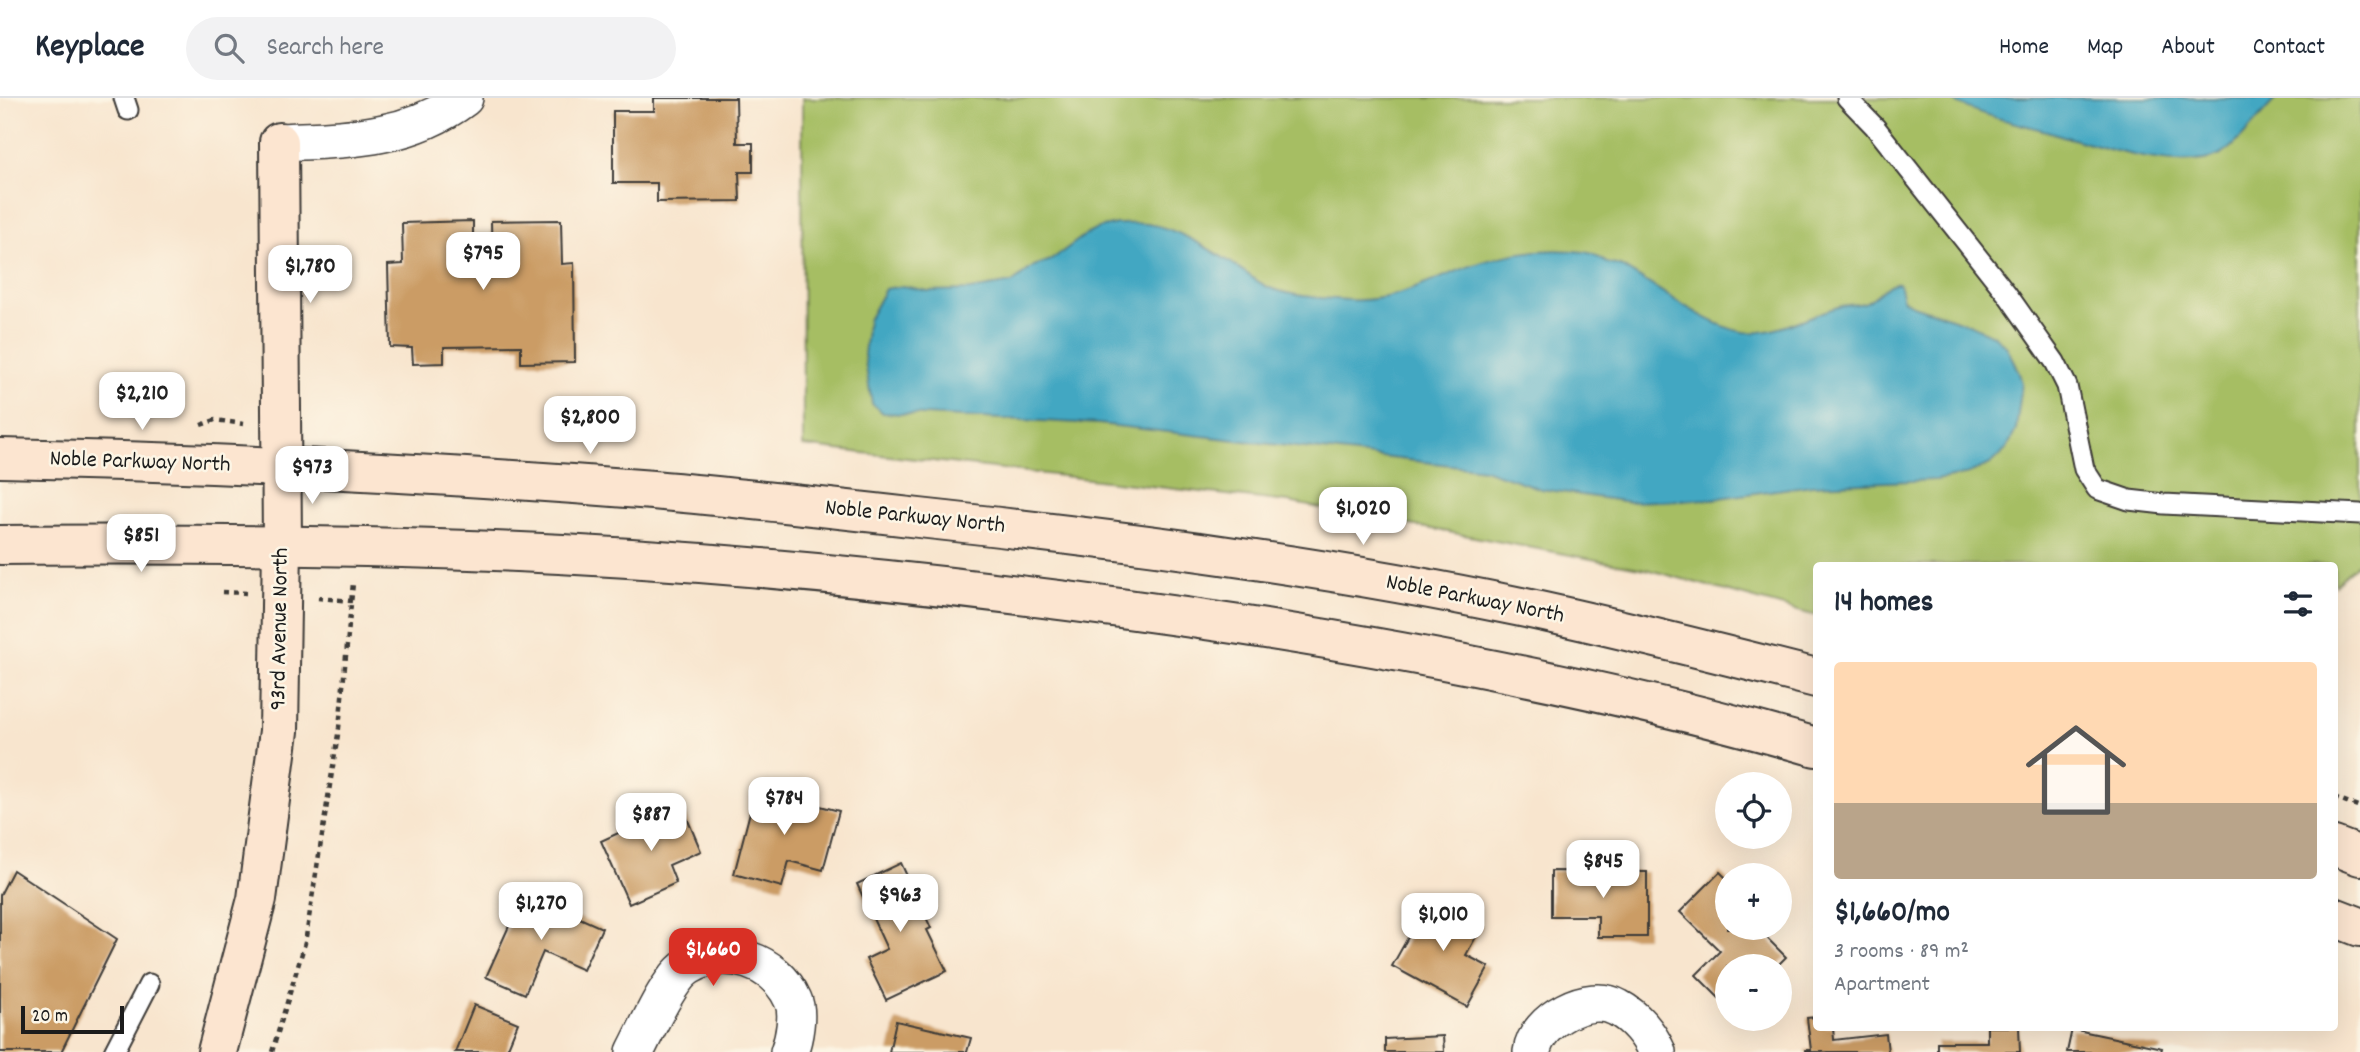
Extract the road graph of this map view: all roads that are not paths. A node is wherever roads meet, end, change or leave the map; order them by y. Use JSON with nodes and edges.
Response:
{"nodes":[{"id":1,"x":464,"y":98,"type":"edge"},
{"id":2,"x":1847,"y":98,"type":"edge"},
{"id":3,"x":279,"y":142,"type":"joint"},
{"id":4,"x":0,"y":458,"type":"edge"},
{"id":5,"x":282,"y":468,"type":"junction"},
{"id":6,"x":2360,"y":514,"type":"edge"},
{"id":7,"x":282,"y":544,"type":"junction"},
{"id":8,"x":0,"y":545,"type":"edge"},
{"id":9,"x":1813,"y":677,"type":"edge"},
{"id":10,"x":1813,"y":746,"type":"edge"},
{"id":11,"x":2338,"y":848,"type":"edge"},
{"id":12,"x":2360,"y":856,"type":"edge"},
{"id":13,"x":2338,"y":918,"type":"edge"},
{"id":14,"x":2360,"y":927,"type":"edge"},
{"id":15,"x":149,"y":984,"type":"dead end"},
{"id":16,"x":114,"y":1052,"type":"edge"},
{"id":17,"x":217,"y":1052,"type":"edge"},
{"id":18,"x":635,"y":1052,"type":"edge"},
{"id":19,"x":789,"y":1052,"type":"edge"},
{"id":20,"x":1532,"y":1052,"type":"edge"},
{"id":21,"x":1657,"y":1052,"type":"edge"}],
"edges":[{"from":1,"to":3,"type":"street","name":"93rd Avenue North"},
{"from":2,"to":6,"type":"lane"},
{"from":3,"to":5,"type":"main road","name":"93rd Avenue North"},
{"from":4,"to":5,"type":"main road","name":"Noble Parkway North"},
{"from":5,"to":7,"type":"main road","name":"93rd Avenue North"},
{"from":5,"to":9,"type":"main road","name":"Noble Parkway North"},
{"from":7,"to":8,"type":"main road"},
{"from":7,"to":10,"type":"main road"},
{"from":7,"to":17,"type":"main road","name":"93rd Avenue North"},
{"from":11,"to":12,"type":"main road"},
{"from":13,"to":14,"type":"main road"},
{"from":15,"to":16,"type":"lane"},
{"from":18,"to":19,"type":"street"},
{"from":20,"to":21,"type":"street"}]}
